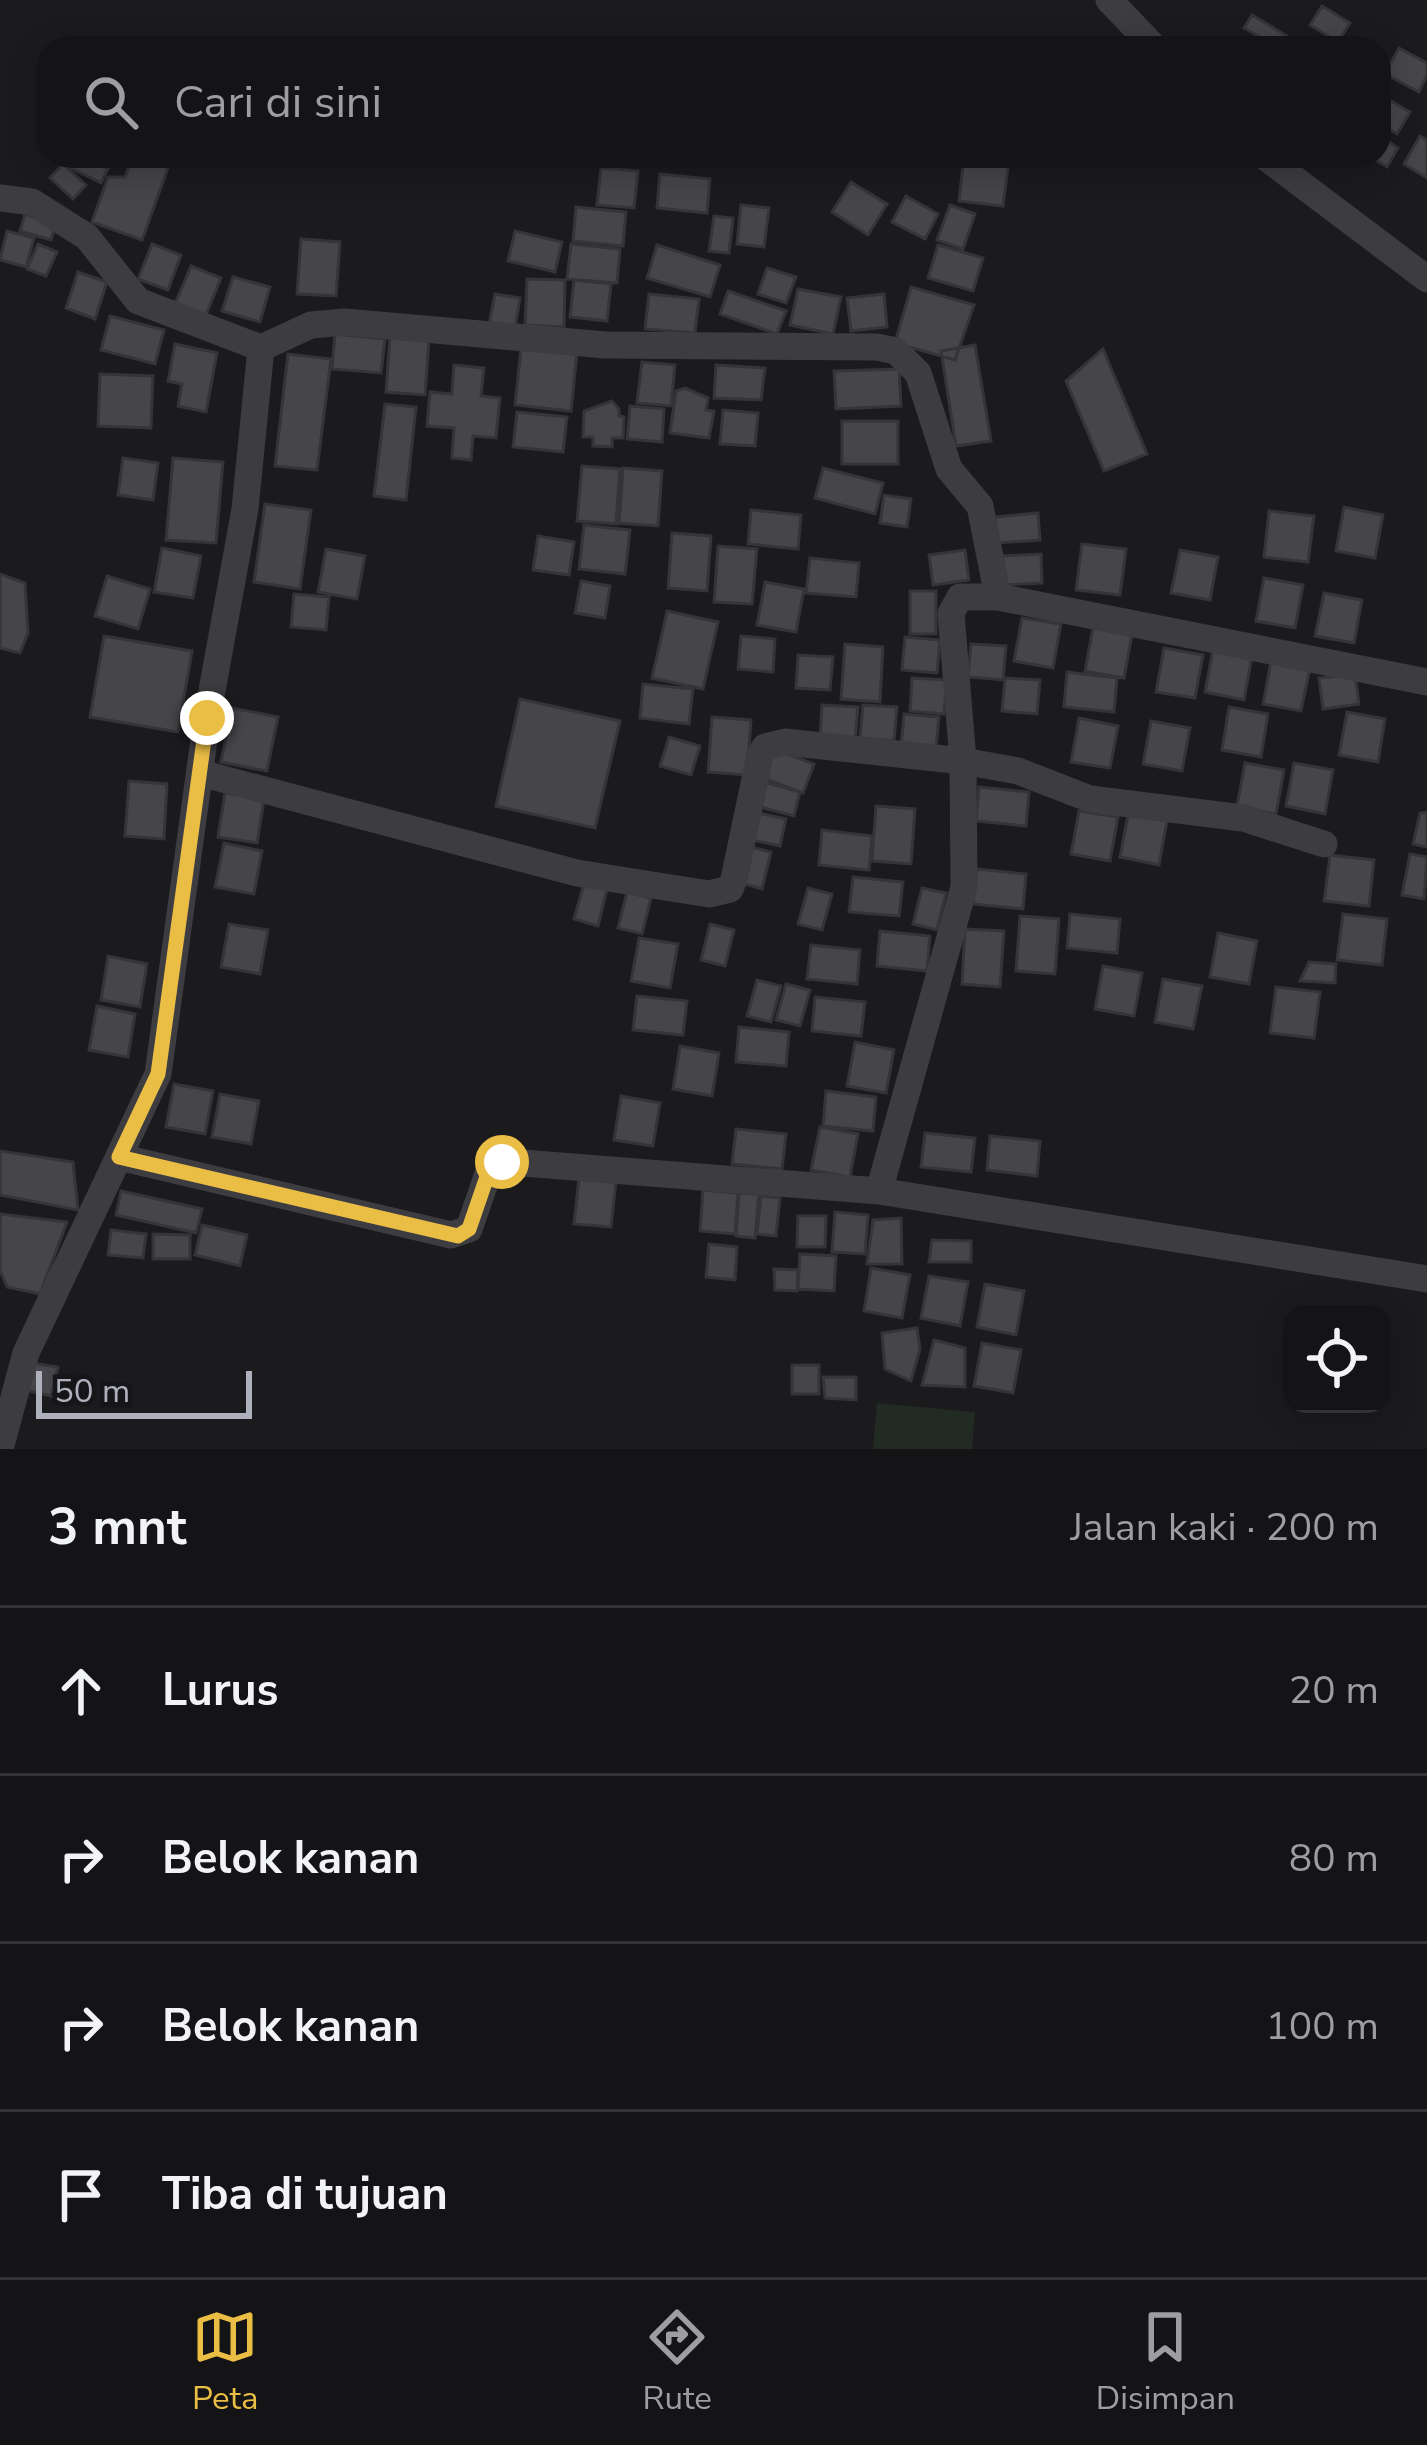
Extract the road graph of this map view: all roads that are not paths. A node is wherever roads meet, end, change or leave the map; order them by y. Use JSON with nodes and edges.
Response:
{"nodes":[{"id":1,"x":1109,"y":0,"type":"edge"},
{"id":2,"x":1144,"y":36,"type":"edge"},
{"id":3,"x":1280,"y":168,"type":"edge"},
{"id":4,"x":0,"y":198,"type":"edge"},
{"id":5,"x":1427,"y":279,"type":"edge"},
{"id":6,"x":261,"y":348,"type":"junction"},
{"id":7,"x":998,"y":597,"type":"junction"},
{"id":8,"x":1427,"y":682,"type":"edge"},
{"id":9,"x":963,"y":761,"type":"junction"},
{"id":10,"x":200,"y":773,"type":"junction"},
{"id":11,"x":1324,"y":844,"type":"dead end"},
{"id":12,"x":119,"y":1157,"type":"junction"},
{"id":13,"x":879,"y":1191,"type":"junction"},
{"id":14,"x":1427,"y":1279,"type":"edge"},
{"id":15,"x":0,"y":1449,"type":"edge"}],
"edges":[{"from":1,"to":2,"type":"street"},
{"from":3,"to":5,"type":"street"},
{"from":4,"to":6,"type":"street"},
{"from":6,"to":7,"type":"street"},
{"from":6,"to":10,"type":"street"},
{"from":7,"to":8,"type":"street"},
{"from":7,"to":9,"type":"street"},
{"from":9,"to":10,"type":"street"},
{"from":9,"to":11,"type":"street"},
{"from":9,"to":13,"type":"street"},
{"from":10,"to":12,"type":"street"},
{"from":12,"to":13,"type":"street"},
{"from":12,"to":15,"type":"street"},
{"from":13,"to":14,"type":"street"}]}
